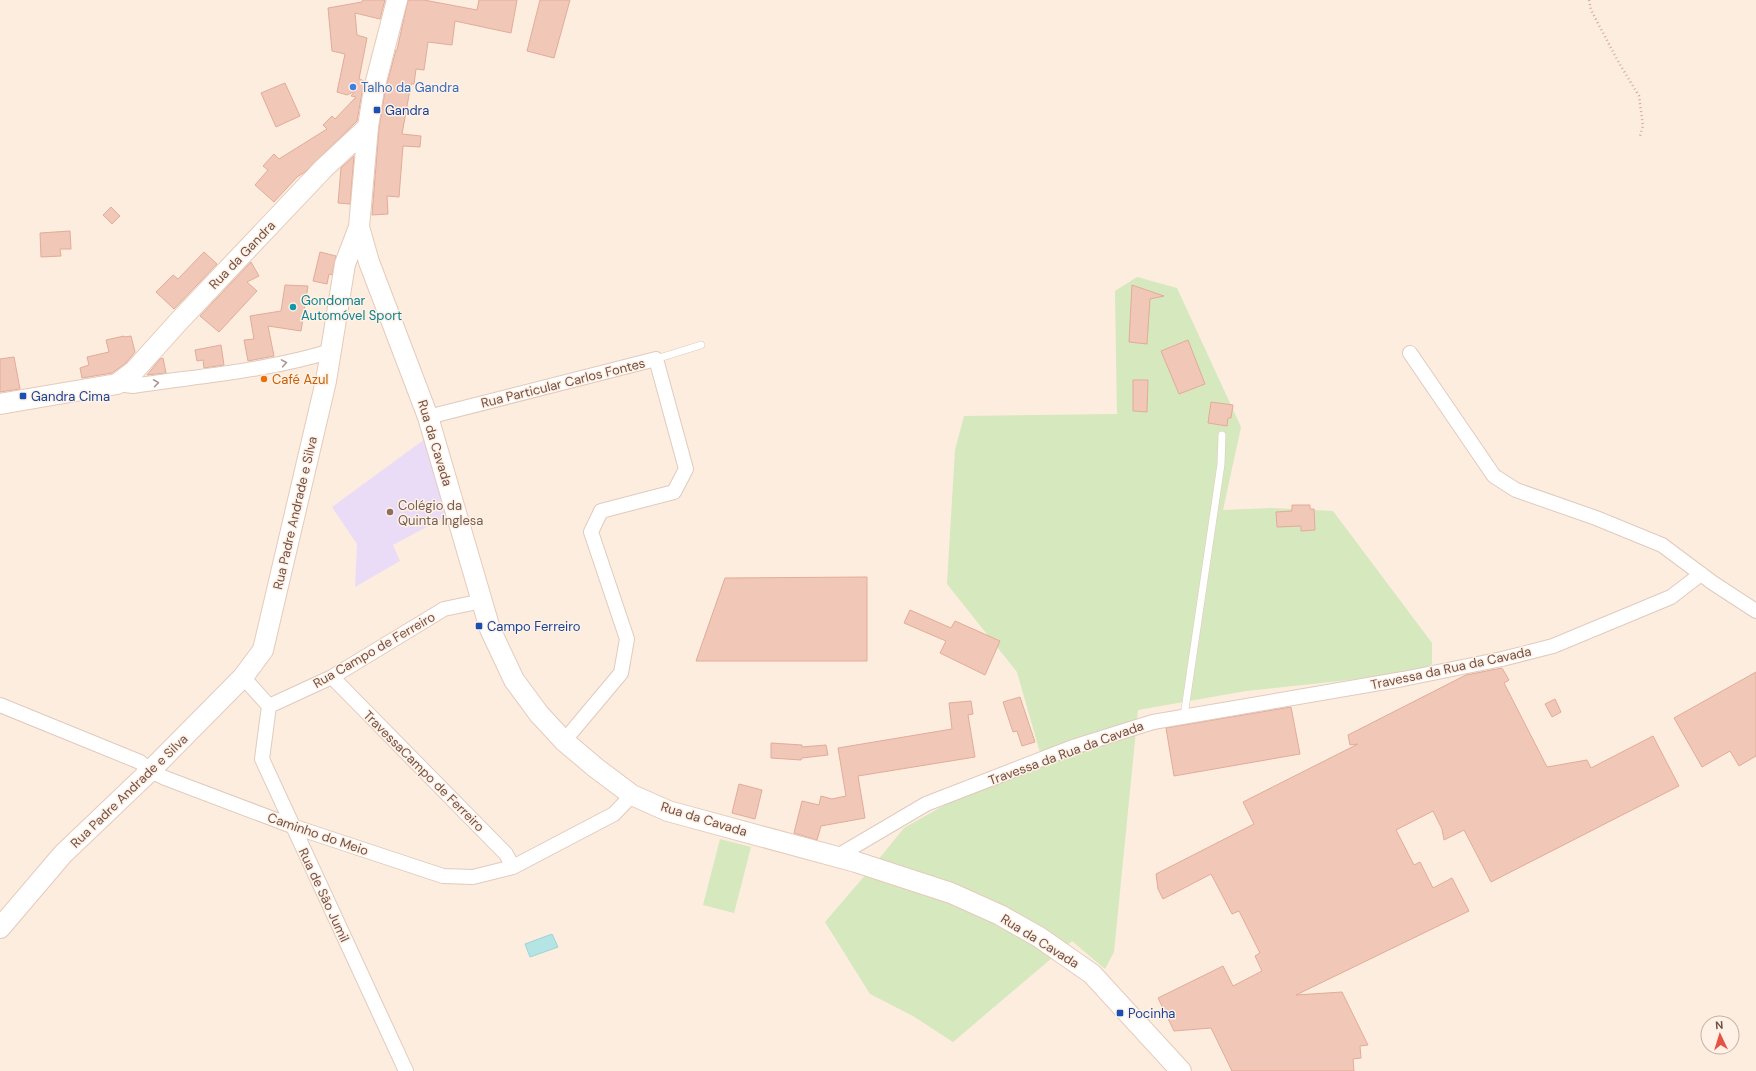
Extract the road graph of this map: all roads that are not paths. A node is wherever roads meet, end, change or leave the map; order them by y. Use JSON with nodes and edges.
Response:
{"nodes":[{"id":1,"x":397,"y":0,"type":"edge"},
{"id":2,"x":368,"y":127,"type":"junction"},
{"id":3,"x":359,"y":227,"type":"junction"},
{"id":4,"x":701,"y":345,"type":"dead end"},
{"id":5,"x":331,"y":351,"type":"junction"},
{"id":6,"x":1410,"y":353,"type":"dead end"},
{"id":7,"x":656,"y":359,"type":"junction"},
{"id":8,"x":117,"y":384,"type":"junction"},
{"id":9,"x":0,"y":404,"type":"edge"},
{"id":10,"x":428,"y":417,"type":"junction"},
{"id":11,"x":1222,"y":435,"type":"dead end"},
{"id":12,"x":1701,"y":574,"type":"junction"},
{"id":13,"x":482,"y":601,"type":"junction"},
{"id":14,"x":1756,"y":611,"type":"edge"},
{"id":15,"x":243,"y":677,"type":"junction"},
{"id":16,"x":332,"y":677,"type":"junction"},
{"id":17,"x":0,"y":705,"type":"edge"},
{"id":18,"x":269,"y":706,"type":"junction"},
{"id":19,"x":1184,"y":716,"type":"junction"},
{"id":20,"x":564,"y":741,"type":"junction"},
{"id":21,"x":150,"y":772,"type":"junction"},
{"id":22,"x":632,"y":795,"type":"junction"},
{"id":23,"x":292,"y":826,"type":"junction"},
{"id":24,"x":836,"y":857,"type":"junction"},
{"id":25,"x":513,"y":867,"type":"junction"},
{"id":26,"x":0,"y":928,"type":"edge"},
{"id":27,"x":406,"y":1071,"type":"edge"},
{"id":28,"x":1181,"y":1071,"type":"edge"}],
"edges":[{"from":1,"to":2,"type":"street","name":"Rua Padre Andrade e Silva"},
{"from":2,"to":3,"type":"street","name":"Rua Padre Andrade e Silva"},
{"from":2,"to":8,"type":"street","name":"Rua da Gandra"},
{"from":3,"to":5,"type":"street","name":"Rua Padre Andrade e Silva"},
{"from":3,"to":10,"type":"street","name":"Rua da Cavada"},
{"from":4,"to":7,"type":"lane"},
{"from":8,"to":5,"type":"street","one_way":true},
{"from":5,"to":15,"type":"street","name":"Rua Padre Andrade e Silva"},
{"from":6,"to":12,"type":"street"},
{"from":7,"to":10,"type":"street","name":"Rua Particular Carlos Fontes"},
{"from":7,"to":20,"type":"street","name":"Rua Particular Carlos Fontes"},
{"from":8,"to":9,"type":"street"},
{"from":10,"to":13,"type":"street","name":"Rua da Cavada"},
{"from":11,"to":19,"type":"lane"},
{"from":12,"to":14,"type":"street"},
{"from":12,"to":19,"type":"street","name":"Travessa da Rua da Cavada"},
{"from":13,"to":16,"type":"street","name":"Rua Campo de Ferreiro"},
{"from":13,"to":20,"type":"street","name":"Rua da Cavada"},
{"from":15,"to":18,"type":"street"},
{"from":15,"to":21,"type":"street","name":"Rua Padre Andrade e Silva"},
{"from":16,"to":18,"type":"street","name":"Rua Campo de Ferreiro"},
{"from":16,"to":25,"type":"street","name":"TravessaCampo de Ferreiro"},
{"from":17,"to":21,"type":"street","name":"Caminho do Meio"},
{"from":18,"to":23,"type":"street","name":"Rua de São Jumil"},
{"from":19,"to":24,"type":"street","name":"Travessa da Rua da Cavada"},
{"from":20,"to":22,"type":"street","name":"Rua da Cavada"},
{"from":21,"to":23,"type":"street","name":"Caminho do Meio"},
{"from":21,"to":26,"type":"street","name":"Rua Padre Andrade e Silva"},
{"from":22,"to":24,"type":"street","name":"Rua da Cavada"},
{"from":22,"to":25,"type":"street","name":"Caminho do Meio"},
{"from":23,"to":25,"type":"street","name":"Caminho do Meio"},
{"from":23,"to":27,"type":"street","name":"Rua de São Jumil"},
{"from":24,"to":28,"type":"street","name":"Rua da Cavada"}]}
